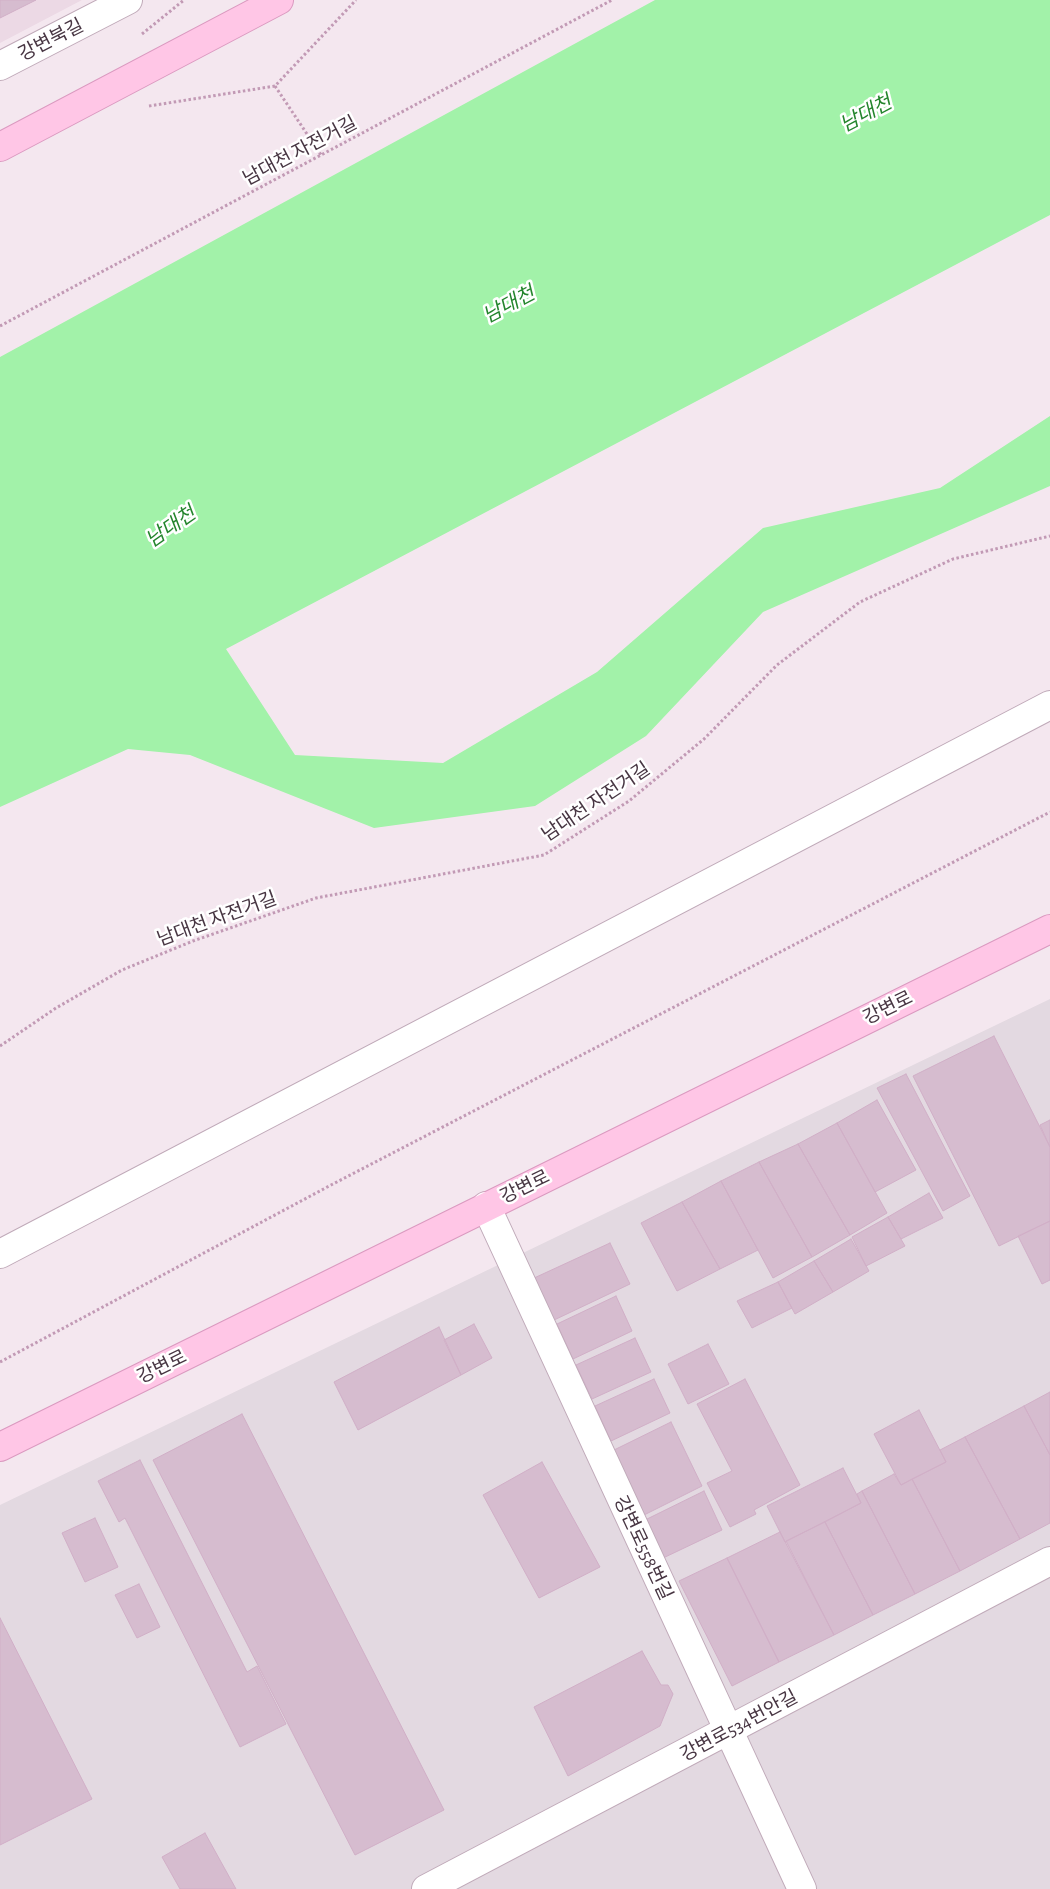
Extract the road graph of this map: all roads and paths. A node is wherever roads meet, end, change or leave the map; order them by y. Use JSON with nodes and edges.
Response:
{"nodes":[{"id":1,"x":128,"y":0,"type":"edge"},
{"id":2,"x":279,"y":0,"type":"edge"},
{"id":3,"x":612,"y":0,"type":"edge"},
{"id":4,"x":0,"y":66,"type":"edge"},
{"id":5,"x":275,"y":86,"type":"dead end"},
{"id":6,"x":0,"y":147,"type":"edge"},
{"id":7,"x":321,"y":155,"type":"junction"},
{"id":8,"x":0,"y":326,"type":"edge"},
{"id":9,"x":1050,"y":536,"type":"edge"},
{"id":10,"x":1050,"y":705,"type":"edge"},
{"id":11,"x":1050,"y":812,"type":"edge"},
{"id":12,"x":1050,"y":929,"type":"edge"},
{"id":13,"x":0,"y":1046,"type":"edge"},
{"id":14,"x":486,"y":1206,"type":"junction"},
{"id":15,"x":0,"y":1254,"type":"edge"},
{"id":16,"x":0,"y":1362,"type":"edge"},
{"id":17,"x":0,"y":1447,"type":"edge"},
{"id":18,"x":1050,"y":1561,"type":"edge"},
{"id":19,"x":728,"y":1732,"type":"junction"},
{"id":20,"x":426,"y":1889,"type":"edge"},
{"id":21,"x":802,"y":1889,"type":"edge"}],
"edges":[{"from":1,"to":4,"type":"street","name":"강변북길"},
{"from":2,"to":6,"type":"street"},
{"from":3,"to":7,"type":"path","name":"남대천 자전거길"},
{"from":5,"to":7,"type":"path"},
{"from":7,"to":8,"type":"path","name":"남대천 자전거길"},
{"from":9,"to":13,"type":"path","name":"남대천 자전거길"},
{"from":10,"to":15,"type":"street"},
{"from":11,"to":16,"type":"path"},
{"from":12,"to":14,"type":"street","name":"강변로"},
{"from":14,"to":17,"type":"street","name":"강변로"},
{"from":14,"to":19,"type":"street","name":"강변로558번길"},
{"from":18,"to":19,"type":"street","name":"강변로534번안길"},
{"from":19,"to":20,"type":"street","name":"강변로534번안길"},
{"from":19,"to":21,"type":"street","name":"강변로558번길"}]}
